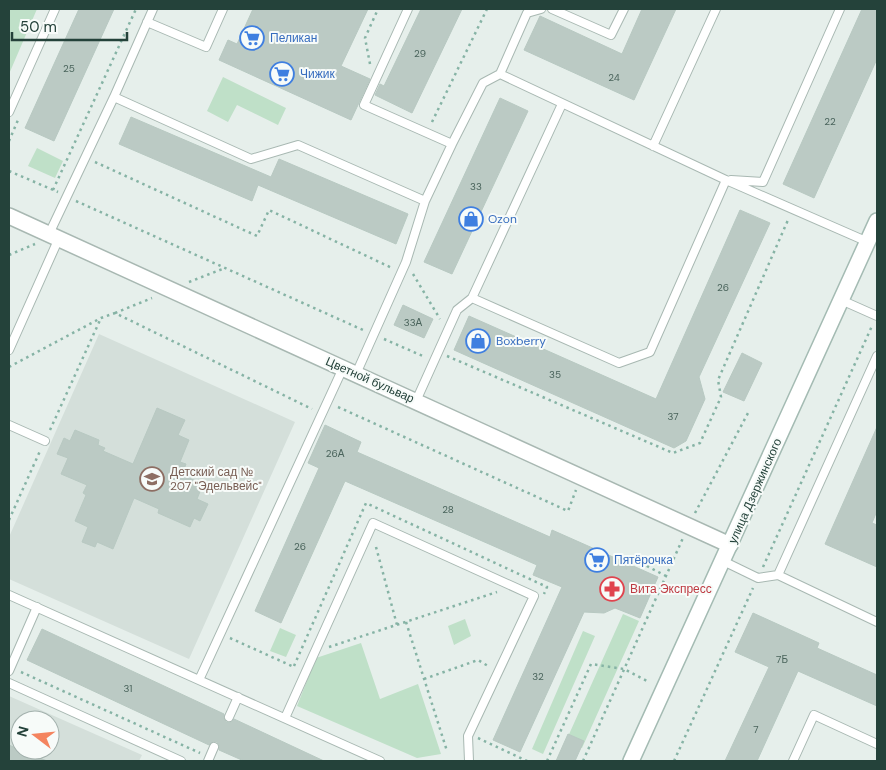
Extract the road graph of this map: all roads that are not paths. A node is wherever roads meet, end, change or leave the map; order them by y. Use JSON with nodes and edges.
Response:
{"nodes":[{"id":1,"x":55,"y":9,"type":"edge"},
{"id":2,"x":153,"y":9,"type":"edge"},
{"id":3,"x":222,"y":9,"type":"edge"},
{"id":4,"x":408,"y":9,"type":"edge"},
{"id":5,"x":541,"y":9,"type":"edge"},
{"id":6,"x":552,"y":9,"type":"edge"},
{"id":7,"x":624,"y":9,"type":"edge"},
{"id":8,"x":716,"y":9,"type":"edge"},
{"id":9,"x":840,"y":9,"type":"edge"},
{"id":10,"x":147,"y":22,"type":"junction"},
{"id":11,"x":500,"y":74,"type":"junction"},
{"id":12,"x":114,"y":97,"type":"junction"},
{"id":13,"x":562,"y":104,"type":"junction"},
{"id":14,"x":9,"y":112,"type":"edge"},
{"id":15,"x":452,"y":144,"type":"junction"},
{"id":16,"x":653,"y":146,"type":"junction"},
{"id":17,"x":726,"y":180,"type":"junction"},
{"id":18,"x":425,"y":201,"type":"junction"},
{"id":19,"x":9,"y":216,"type":"edge"},
{"id":20,"x":877,"y":221,"type":"edge"},
{"id":21,"x":51,"y":234,"type":"junction"},
{"id":22,"x":868,"y":242,"type":"junction"},
{"id":23,"x":472,"y":298,"type":"junction"},
{"id":24,"x":841,"y":300,"type":"junction"},
{"id":25,"x":877,"y":316,"type":"edge"},
{"id":26,"x":9,"y":350,"type":"edge"},
{"id":27,"x":877,"y":356,"type":"edge"},
{"id":28,"x":349,"y":371,"type":"junction"},
{"id":29,"x":416,"y":401,"type":"junction"},
{"id":30,"x":9,"y":425,"type":"edge"},
{"id":31,"x":45,"y":441,"type":"road end"},
{"id":32,"x":730,"y":545,"type":"junction"},
{"id":33,"x":722,"y":561,"type":"junction"},
{"id":34,"x":778,"y":575,"type":"junction"},
{"id":35,"x":9,"y":595,"type":"edge"},
{"id":36,"x":37,"y":607,"type":"junction"},
{"id":37,"x":877,"y":622,"type":"edge"},
{"id":38,"x":10,"y":669,"type":"edge"},
{"id":39,"x":199,"y":680,"type":"junction"},
{"id":40,"x":9,"y":683,"type":"edge"},
{"id":41,"x":238,"y":697,"type":"junction"},
{"id":42,"x":229,"y":716,"type":"dead end"},
{"id":43,"x":285,"y":718,"type":"junction"},
{"id":44,"x":877,"y":744,"type":"edge"},
{"id":45,"x":214,"y":747,"type":"dead end"},
{"id":46,"x":208,"y":759,"type":"edge"},
{"id":47,"x":181,"y":761,"type":"edge"},
{"id":48,"x":380,"y":761,"type":"edge"},
{"id":49,"x":469,"y":761,"type":"edge"},
{"id":50,"x":631,"y":761,"type":"edge"},
{"id":51,"x":793,"y":761,"type":"edge"}],
"edges":[{"from":1,"to":14,"type":"lane"},
{"from":2,"to":10,"type":"lane"},
{"from":3,"to":10,"type":"lane"},
{"from":4,"to":15,"type":"lane"},
{"from":5,"to":11,"type":"lane"},
{"from":6,"to":7,"type":"lane"},
{"from":8,"to":16,"type":"lane"},
{"from":9,"to":17,"type":"lane"},
{"from":10,"to":12,"type":"lane"},
{"from":11,"to":13,"type":"lane"},
{"from":11,"to":15,"type":"lane"},
{"from":12,"to":18,"type":"lane"},
{"from":12,"to":21,"type":"lane"},
{"from":13,"to":16,"type":"lane"},
{"from":13,"to":23,"type":"lane"},
{"from":15,"to":18,"type":"lane"},
{"from":16,"to":17,"type":"lane"},
{"from":17,"to":22,"type":"lane"},
{"from":17,"to":23,"type":"lane"},
{"from":18,"to":28,"type":"lane"},
{"from":19,"to":21,"type":"street","name":"Цветной бульвар"},
{"from":20,"to":22,"type":"street","name":"улица Дзержинского"},
{"from":21,"to":26,"type":"lane"},
{"from":21,"to":28,"type":"street","name":"Цветной бульвар"},
{"from":22,"to":24,"type":"street","name":"улица Дзержинского"},
{"from":23,"to":29,"type":"lane"},
{"from":24,"to":25,"type":"lane"},
{"from":24,"to":32,"type":"street","name":"улица Дзержинского"},
{"from":27,"to":34,"type":"lane"},
{"from":28,"to":29,"type":"street","name":"Цветной бульвар"},
{"from":28,"to":39,"type":"lane"},
{"from":29,"to":32,"type":"street","name":"Цветной бульвар"},
{"from":30,"to":31,"type":"lane"},
{"from":32,"to":33,"type":"street","name":"улица Дзержинского"},
{"from":33,"to":34,"type":"lane"},
{"from":33,"to":50,"type":"street","name":"улица Дзержинского"},
{"from":34,"to":37,"type":"lane"},
{"from":35,"to":36,"type":"lane"},
{"from":36,"to":38,"type":"lane"},
{"from":36,"to":39,"type":"lane"},
{"from":39,"to":41,"type":"lane"},
{"from":40,"to":47,"type":"lane"},
{"from":41,"to":42,"type":"lane"},
{"from":41,"to":43,"type":"lane"},
{"from":43,"to":48,"type":"lane"},
{"from":43,"to":49,"type":"lane"},
{"from":44,"to":51,"type":"lane"},
{"from":45,"to":46,"type":"lane"}]}
